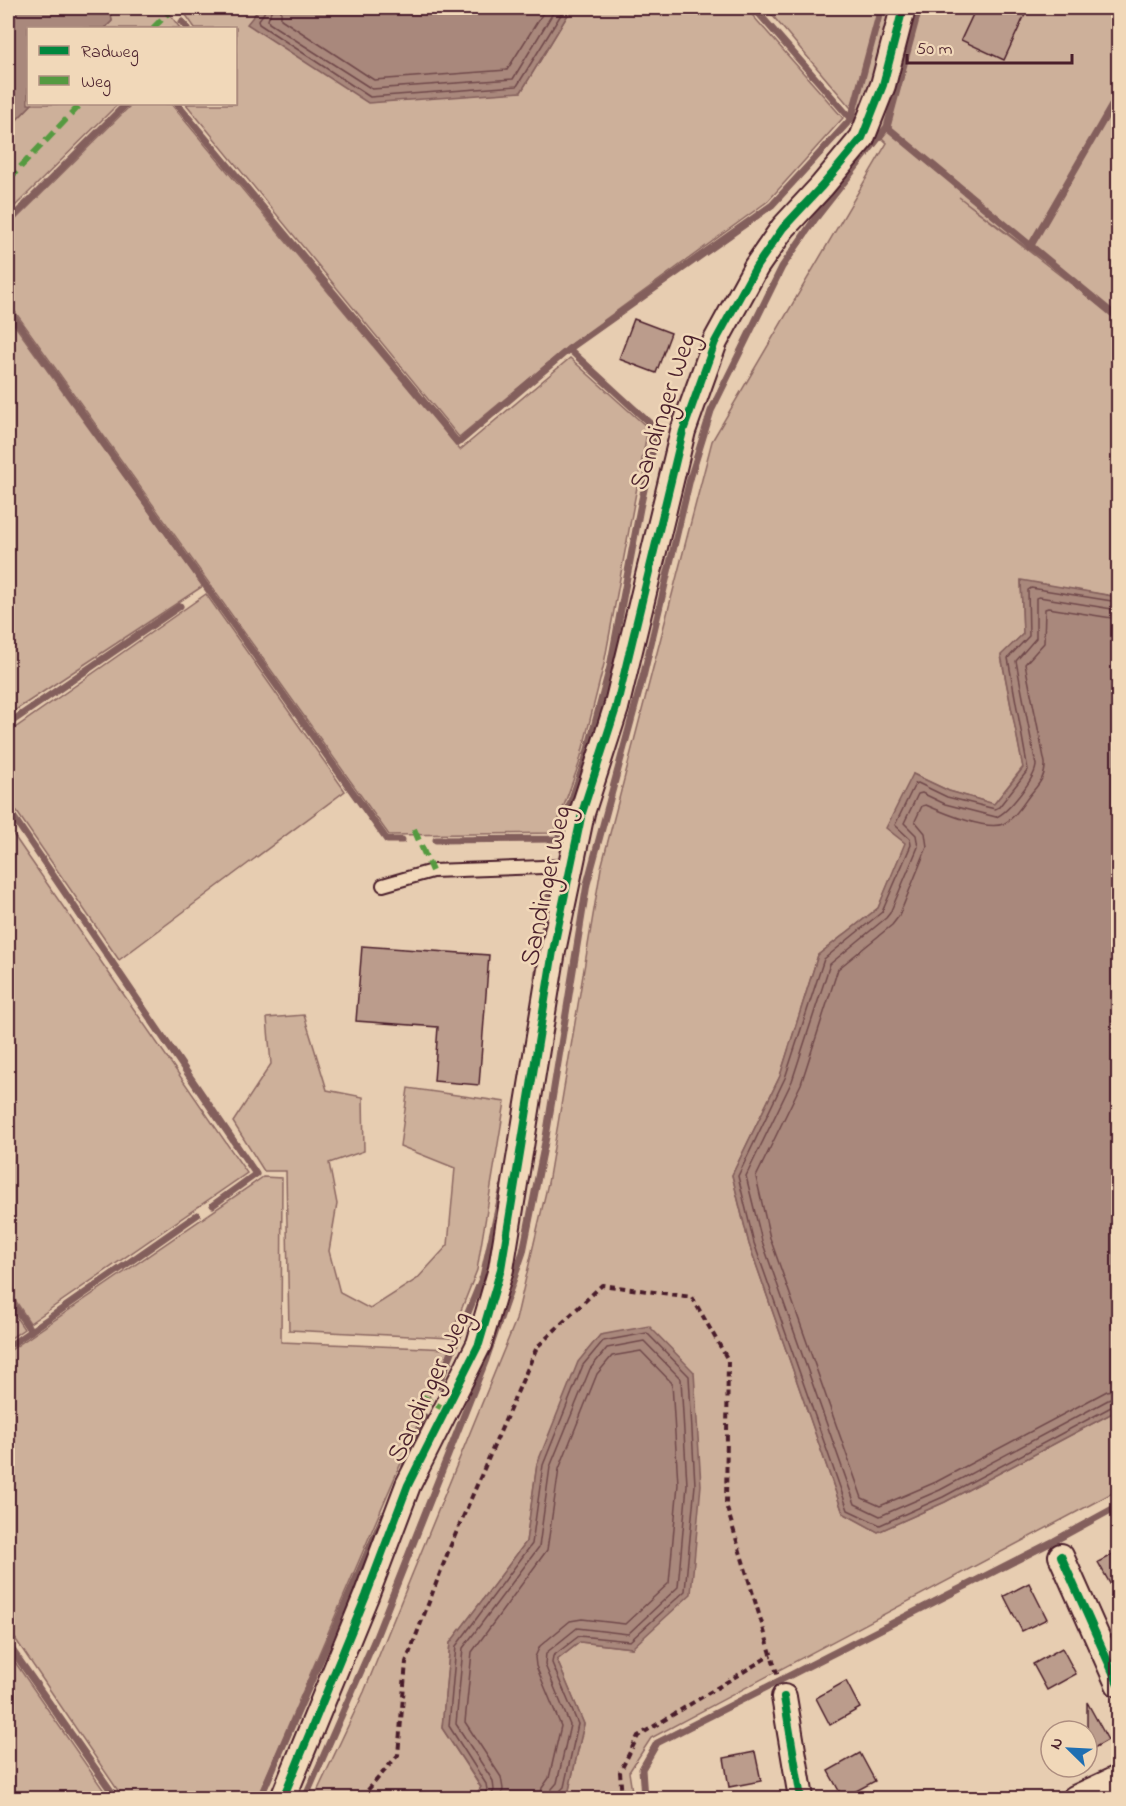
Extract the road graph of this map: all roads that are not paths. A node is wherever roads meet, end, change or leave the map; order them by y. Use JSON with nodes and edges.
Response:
{"nodes":[{"id":1,"x":903,"y":8,"type":"edge"},
{"id":2,"x":571,"y":866,"type":"junction"},
{"id":3,"x":383,"y":885,"type":"dead end"},
{"id":4,"x":1060,"y":1556,"type":"dead end"},
{"id":5,"x":1119,"y":1684,"type":"edge"},
{"id":6,"x":784,"y":1697,"type":"dead end"},
{"id":7,"x":1119,"y":1778,"type":"edge"},
{"id":8,"x":283,"y":1798,"type":"edge"},
{"id":9,"x":801,"y":1798,"type":"edge"},
{"id":10,"x":1076,"y":1798,"type":"edge"}],
"edges":[{"from":1,"to":2,"type":"street","name":"Sandinger Weg"},
{"from":2,"to":3,"type":"lane"},
{"from":2,"to":8,"type":"street","name":"Sandinger Weg"},
{"from":4,"to":5,"type":"street"},
{"from":6,"to":9,"type":"street"},
{"from":7,"to":10,"type":"street"}]}
